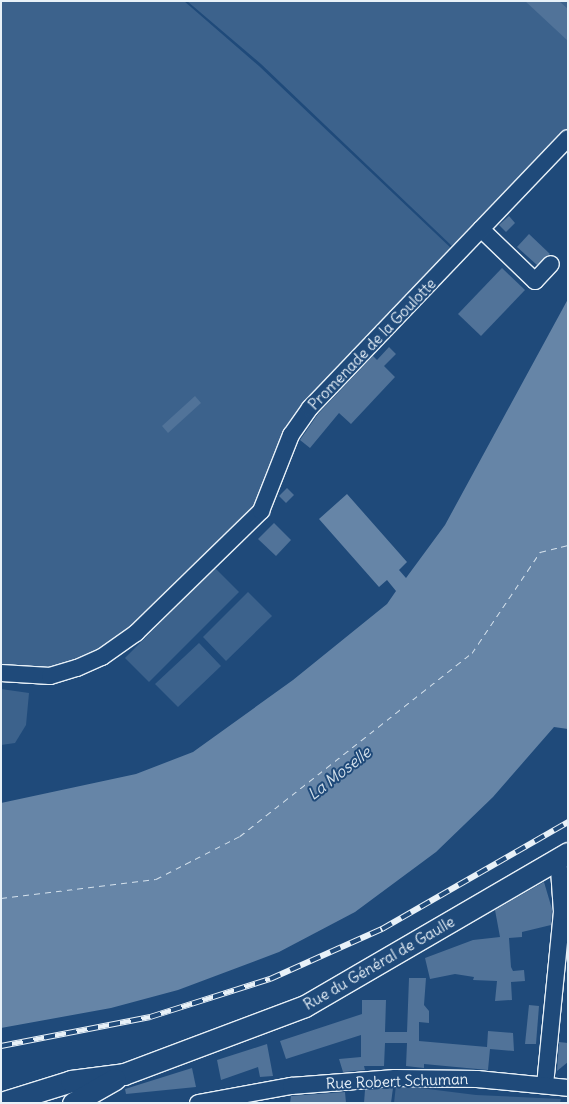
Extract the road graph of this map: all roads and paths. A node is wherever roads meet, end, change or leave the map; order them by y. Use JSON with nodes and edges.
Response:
{"nodes":[{"id":1,"x":568,"y":138,"type":"edge"},
{"id":2,"x":481,"y":229,"type":"junction"},
{"id":3,"x":551,"y":264,"type":"dead end"},
{"id":4,"x":1,"y":673,"type":"edge"},
{"id":5,"x":561,"y":856,"type":"edge"},
{"id":6,"x":124,"y":1074,"type":"junction"},
{"id":7,"x":545,"y":1086,"type":"junction"},
{"id":8,"x":568,"y":1088,"type":"edge"},
{"id":9,"x":281,"y":1097,"type":"edge"},
{"id":10,"x":1,"y":1103,"type":"edge"},
{"id":11,"x":40,"y":1103,"type":"edge"},
{"id":12,"x":72,"y":1103,"type":"edge"},
{"id":13,"x":198,"y":1103,"type":"edge"}],
"edges":[{"from":1,"to":2,"type":"street","name":"Promenade de la Goulotte"},
{"from":2,"to":3,"type":"street"},
{"from":2,"to":4,"type":"street","name":"Promenade de la Goulotte"},
{"from":5,"to":6,"type":"main road","name":"Rue du Général de Gaulle"},
{"from":5,"to":7,"type":"street"},
{"from":6,"to":10,"type":"main road","name":"Rue du Général de Gaulle"},
{"from":6,"to":11,"type":"main road"},
{"from":6,"to":12,"type":"main road","name":"Rue du Général de Gaulle"},
{"from":7,"to":8,"type":"street","name":"Rue Robert Schuman"},
{"from":7,"to":9,"type":"street","name":"Rue Robert Schuman"},
{"from":9,"to":13,"type":"street","name":"Rue Robert Schuman"}]}
